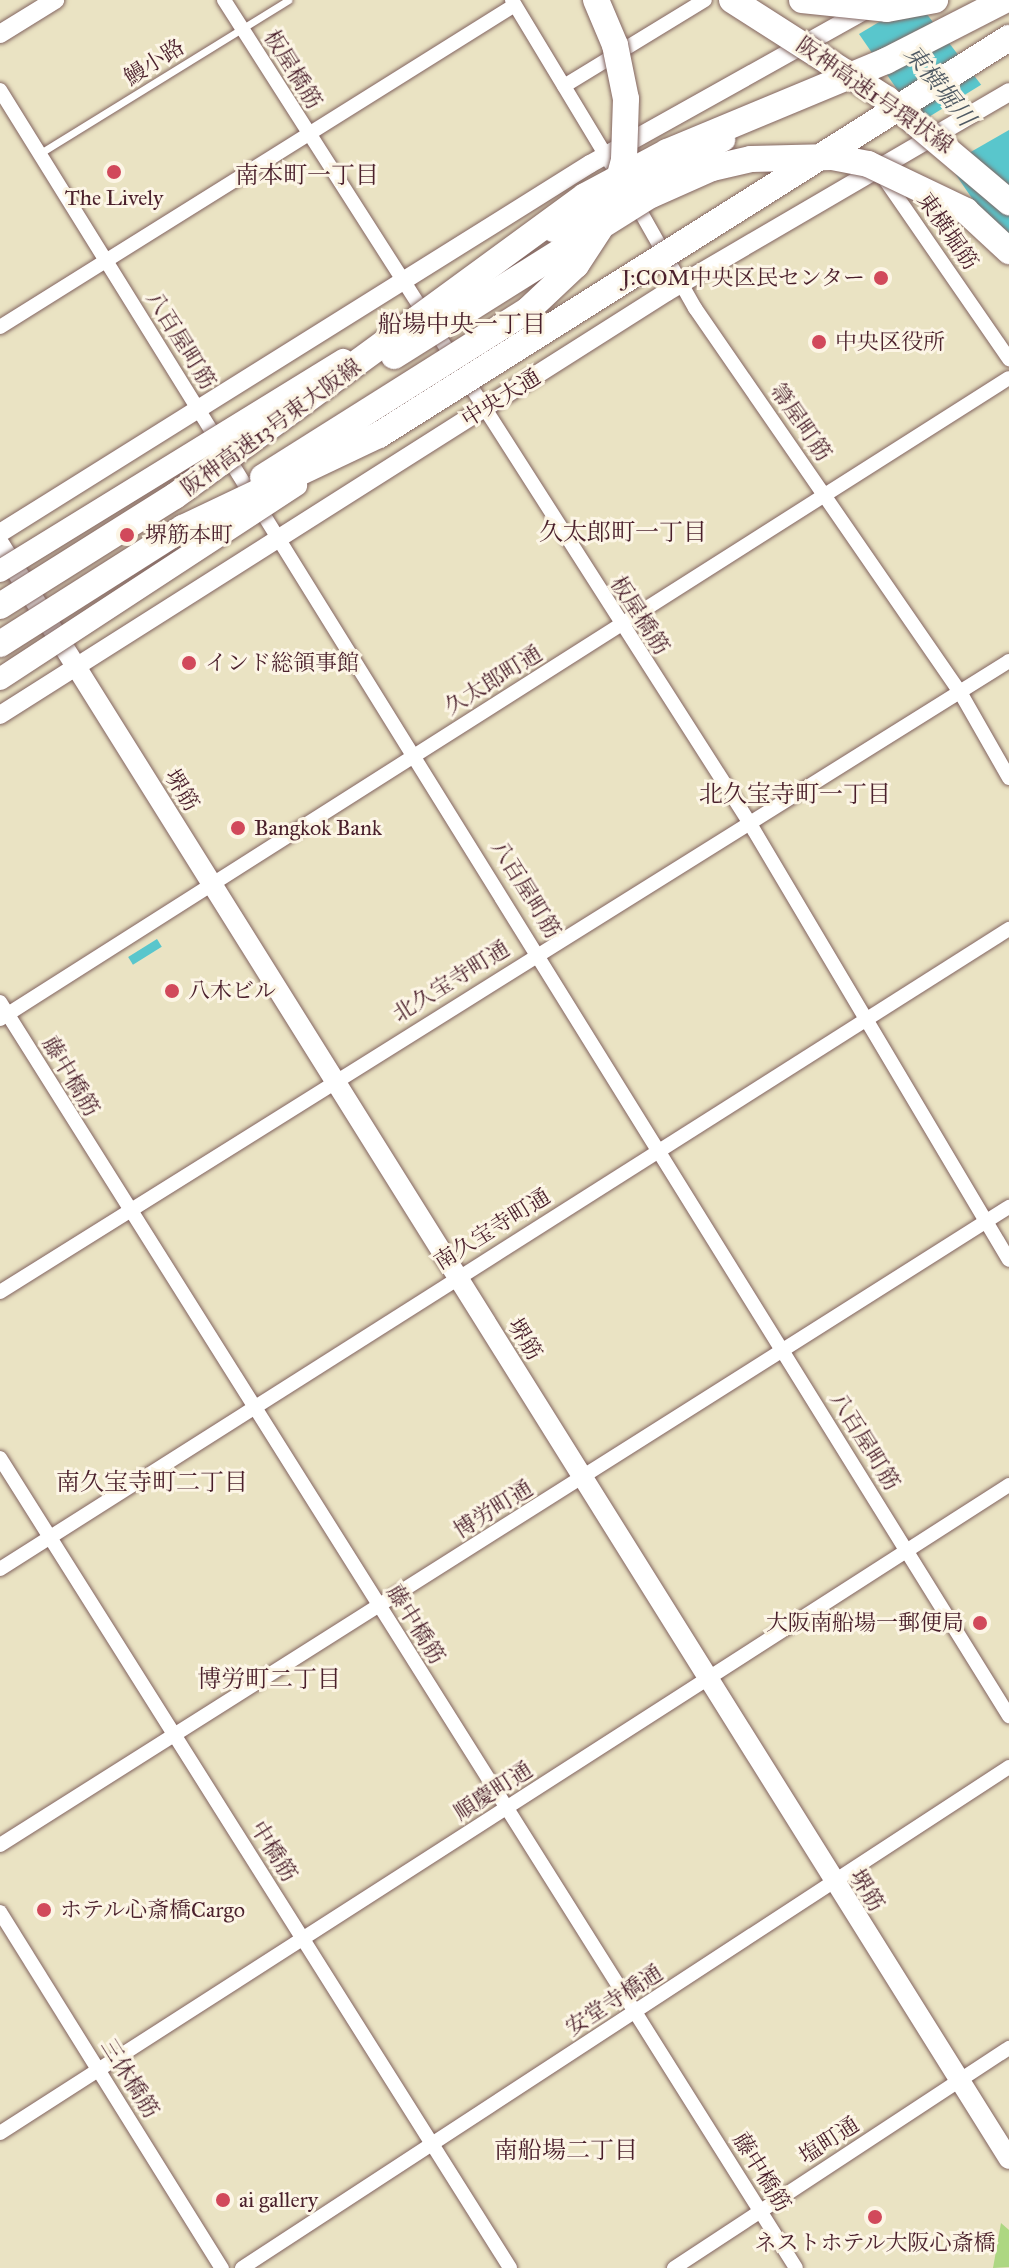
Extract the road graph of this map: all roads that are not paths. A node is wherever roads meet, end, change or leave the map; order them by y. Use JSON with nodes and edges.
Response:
{"nodes":[{"id":1,"x":55,"y":0,"type":"edge"},
{"id":2,"x":224,"y":0,"type":"edge"},
{"id":3,"x":288,"y":0,"type":"edge"},
{"id":4,"x":596,"y":0,"type":"edge"},
{"id":5,"x":705,"y":0,"type":"edge"},
{"id":6,"x":719,"y":0,"type":"edge"},
{"id":7,"x":732,"y":0,"type":"edge"},
{"id":8,"x":802,"y":0,"type":"edge"},
{"id":9,"x":884,"y":0,"type":"edge"},
{"id":10,"x":935,"y":0,"type":"edge"},
{"id":11,"x":1005,"y":0,"type":"edge"},
{"id":12,"x":513,"y":2,"type":"edge"},
{"id":13,"x":977,"y":5,"type":"dead end"},
{"id":14,"x":242,"y":28,"type":"junction"},
{"id":15,"x":0,"y":34,"type":"edge"},
{"id":16,"x":998,"y":44,"type":"edge"},
{"id":17,"x":796,"y":49,"type":"junction"},
{"id":18,"x":1009,"y":81,"type":"edge"},
{"id":19,"x":564,"y":86,"type":"junction"},
{"id":20,"x":0,"y":90,"type":"edge"},
{"id":21,"x":1002,"y":96,"type":"edge"},
{"id":22,"x":310,"y":137,"type":"junction"},
{"id":23,"x":39,"y":154,"type":"junction"},
{"id":24,"x":606,"y":155,"type":"junction"},
{"id":25,"x":878,"y":168,"type":"junction"},
{"id":26,"x":1009,"y":202,"type":"edge"},
{"id":27,"x":1009,"y":251,"type":"edge"},
{"id":28,"x":105,"y":261,"type":"junction"},
{"id":29,"x":402,"y":282,"type":"junction"},
{"id":30,"x":683,"y":283,"type":"junction"},
{"id":31,"x":0,"y":327,"type":"edge"},
{"id":32,"x":1009,"y":359,"type":"edge"},
{"id":33,"x":1009,"y":378,"type":"edge"},
{"id":34,"x":199,"y":409,"type":"junction"},
{"id":35,"x":482,"y":410,"type":"junction"},
{"id":36,"x":175,"y":496,"type":"junction"},
{"id":37,"x":825,"y":496,"type":"junction"},
{"id":38,"x":183,"y":528,"type":"junction"},
{"id":39,"x":0,"y":533,"type":"edge"},
{"id":40,"x":279,"y":536,"type":"junction"},
{"id":41,"x":0,"y":545,"type":"edge"},
{"id":42,"x":0,"y":571,"type":"edge"},
{"id":43,"x":0,"y":606,"type":"edge"},
{"id":44,"x":620,"y":626,"type":"junction"},
{"id":45,"x":0,"y":644,"type":"edge"},
{"id":46,"x":1009,"y":661,"type":"edge"},
{"id":47,"x":77,"y":666,"type":"junction"},
{"id":48,"x":0,"y":679,"type":"edge"},
{"id":49,"x":960,"y":692,"type":"junction"},
{"id":50,"x":0,"y":715,"type":"edge"},
{"id":51,"x":417,"y":754,"type":"junction"},
{"id":52,"x":1009,"y":778,"type":"edge"},
{"id":53,"x":749,"y":822,"type":"junction"},
{"id":54,"x":212,"y":883,"type":"junction"},
{"id":55,"x":1009,"y":929,"type":"edge"},
{"id":56,"x":539,"y":952,"type":"junction"},
{"id":57,"x":3,"y":1012,"type":"edge"},
{"id":58,"x":866,"y":1020,"type":"junction"},
{"id":59,"x":335,"y":1081,"type":"junction"},
{"id":60,"x":661,"y":1149,"type":"junction"},
{"id":61,"x":1009,"y":1207,"type":"edge"},
{"id":62,"x":128,"y":1212,"type":"junction"},
{"id":63,"x":985,"y":1222,"type":"junction"},
{"id":64,"x":1009,"y":1260,"type":"edge"},
{"id":65,"x":458,"y":1276,"type":"junction"},
{"id":66,"x":0,"y":1292,"type":"edge"},
{"id":67,"x":784,"y":1351,"type":"junction"},
{"id":68,"x":252,"y":1407,"type":"junction"},
{"id":69,"x":0,"y":1458,"type":"edge"},
{"id":70,"x":583,"y":1478,"type":"junction"},
{"id":71,"x":1009,"y":1485,"type":"edge"},
{"id":72,"x":50,"y":1538,"type":"junction"},
{"id":73,"x":907,"y":1551,"type":"junction"},
{"id":74,"x":0,"y":1569,"type":"edge"},
{"id":75,"x":379,"y":1607,"type":"junction"},
{"id":76,"x":708,"y":1679,"type":"junction"},
{"id":77,"x":1009,"y":1716,"type":"edge"},
{"id":78,"x":174,"y":1735,"type":"junction"},
{"id":79,"x":1009,"y":1767,"type":"edge"},
{"id":80,"x":507,"y":1809,"type":"junction"},
{"id":81,"x":0,"y":1845,"type":"edge"},
{"id":82,"x":833,"y":1880,"type":"junction"},
{"id":83,"x":0,"y":1912,"type":"edge"},
{"id":84,"x":303,"y":1938,"type":"junction"},
{"id":85,"x":635,"y":2012,"type":"junction"},
{"id":86,"x":1009,"y":2048,"type":"edge"},
{"id":87,"x":99,"y":2070,"type":"junction"},
{"id":88,"x":959,"y":2080,"type":"junction"},
{"id":89,"x":0,"y":2133,"type":"edge"},
{"id":90,"x":432,"y":2145,"type":"junction"},
{"id":91,"x":1009,"y":2159,"type":"edge"},
{"id":92,"x":760,"y":2212,"type":"junction"},
{"id":93,"x":222,"y":2268,"type":"edge"},
{"id":94,"x":242,"y":2268,"type":"edge"},
{"id":95,"x":510,"y":2268,"type":"edge"},
{"id":96,"x":674,"y":2268,"type":"edge"},
{"id":97,"x":796,"y":2268,"type":"edge"}],
"edges":[{"from":1,"to":15,"type":"street"},
{"from":2,"to":14,"type":"street","name":"板屋橋筋"},
{"from":3,"to":14,"type":"lane","name":"鰻小路"},
{"from":4,"to":38,"type":"highway","bridge":true},
{"from":5,"to":19,"type":"street"},
{"from":6,"to":17,"type":"street"},
{"from":7,"to":26,"type":"highway","name":"阪神高速1号環状線","bridge":true},
{"from":8,"to":10,"type":"highway","bridge":true},
{"from":9,"to":17,"type":"street","bridge":true},
{"from":11,"to":36,"type":"highway","name":"阪神高速13号東大阪線","bridge":true},
{"from":12,"to":19,"type":"street"},
{"from":12,"to":22,"type":"street"},
{"from":13,"to":42,"type":"main road","bridge":true},
{"from":14,"to":22,"type":"street","name":"板屋橋筋"},
{"from":14,"to":23,"type":"lane","name":"鰻小路"},
{"from":16,"to":38,"type":"highway","name":"阪神高速13号東大阪線","bridge":true},
{"from":16,"to":48,"type":"main road","name":"中央大通","bridge":true},
{"from":17,"to":24,"type":"street"},
{"from":18,"to":21,"type":"street"},
{"from":19,"to":24,"type":"street","name":"箒屋町筋"},
{"from":20,"to":23,"type":"street","name":"八百屋町筋"},
{"from":21,"to":25,"type":"street","name":"中央大通"},
{"from":22,"to":28,"type":"street"},
{"from":22,"to":29,"type":"street","name":"板屋橋筋"},
{"from":23,"to":28,"type":"street","name":"八百屋町筋"},
{"from":24,"to":29,"type":"street"},
{"from":24,"to":30,"type":"street","name":"箒屋町筋"},
{"from":25,"to":30,"type":"street","name":"中央大通"},
{"from":25,"to":32,"type":"street","name":"東横堀筋"},
{"from":27,"to":36,"type":"highway","bridge":true},
{"from":28,"to":31,"type":"street"},
{"from":28,"to":34,"type":"street","name":"八百屋町筋"},
{"from":29,"to":34,"type":"street"},
{"from":29,"to":35,"type":"street","name":"板屋橋筋"},
{"from":30,"to":35,"type":"street","name":"中央大通"},
{"from":30,"to":37,"type":"street","name":"箒屋町筋"},
{"from":33,"to":37,"type":"street","name":"久太郎町通"},
{"from":34,"to":39,"type":"street"},
{"from":34,"to":40,"type":"street","name":"八百屋町筋"},
{"from":35,"to":40,"type":"street","name":"中央大通"},
{"from":35,"to":44,"type":"street","name":"板屋橋筋"},
{"from":36,"to":43,"type":"highway","name":"阪神高速13号東大阪線","bridge":true},
{"from":37,"to":44,"type":"street","name":"久太郎町通"},
{"from":37,"to":49,"type":"street","name":"箒屋町筋"},
{"from":38,"to":45,"type":"highway","name":"阪神高速13号東大阪線","bridge":true},
{"from":40,"to":47,"type":"street","name":"中央大通"},
{"from":40,"to":51,"type":"street","name":"八百屋町筋"},
{"from":41,"to":47,"type":"main road","name":"堺筋"},
{"from":44,"to":51,"type":"street","name":"久太郎町通"},
{"from":44,"to":53,"type":"street","name":"板屋橋筋"},
{"from":46,"to":49,"type":"street","name":"北久宝寺町通"},
{"from":47,"to":50,"type":"street","name":"中央大通"},
{"from":47,"to":54,"type":"main road","name":"堺筋"},
{"from":49,"to":52,"type":"street","name":"箒屋町筋"},
{"from":49,"to":53,"type":"street","name":"北久宝寺町通"},
{"from":51,"to":54,"type":"street","name":"久太郎町通"},
{"from":51,"to":56,"type":"street","name":"八百屋町筋"},
{"from":53,"to":56,"type":"street","name":"北久宝寺町通"},
{"from":53,"to":58,"type":"street","name":"板屋橋筋"},
{"from":54,"to":57,"type":"street","name":"久太郎町通"},
{"from":54,"to":59,"type":"main road","name":"堺筋"},
{"from":55,"to":58,"type":"street","name":"南久宝寺町通"},
{"from":56,"to":59,"type":"street","name":"北久宝寺町通"},
{"from":56,"to":60,"type":"street","name":"八百屋町筋"},
{"from":57,"to":62,"type":"street","name":"藤中橋筋"},
{"from":58,"to":60,"type":"street","name":"南久宝寺町通"},
{"from":58,"to":63,"type":"street","name":"板屋橋筋"},
{"from":59,"to":62,"type":"street","name":"北久宝寺町通"},
{"from":59,"to":65,"type":"main road","name":"堺筋"},
{"from":60,"to":65,"type":"street","name":"南久宝寺町通"},
{"from":60,"to":67,"type":"street","name":"八百屋町筋"},
{"from":61,"to":63,"type":"street","name":"博労町通"},
{"from":62,"to":66,"type":"street","name":"北久宝寺町通"},
{"from":62,"to":68,"type":"street","name":"藤中橋筋"},
{"from":63,"to":64,"type":"street","name":"板屋橋筋"},
{"from":63,"to":67,"type":"street","name":"博労町通"},
{"from":65,"to":68,"type":"street","name":"南久宝寺町通"},
{"from":65,"to":70,"type":"main road","name":"堺筋"},
{"from":67,"to":70,"type":"street","name":"博労町通"},
{"from":67,"to":73,"type":"street","name":"八百屋町筋"},
{"from":68,"to":72,"type":"street","name":"南久宝寺町通"},
{"from":68,"to":75,"type":"street","name":"藤中橋筋"},
{"from":69,"to":72,"type":"street","name":"中橋筋"},
{"from":70,"to":75,"type":"street","name":"博労町通"},
{"from":70,"to":76,"type":"main road","name":"堺筋"},
{"from":71,"to":73,"type":"street","name":"順慶町通"},
{"from":72,"to":74,"type":"street","name":"南久宝寺町通"},
{"from":72,"to":78,"type":"street","name":"中橋筋"},
{"from":73,"to":76,"type":"street","name":"順慶町通"},
{"from":73,"to":77,"type":"street","name":"八百屋町筋"},
{"from":75,"to":78,"type":"street","name":"博労町通"},
{"from":75,"to":80,"type":"street","name":"藤中橋筋"},
{"from":76,"to":80,"type":"street","name":"順慶町通"},
{"from":76,"to":82,"type":"main road","name":"堺筋"},
{"from":78,"to":81,"type":"street","name":"博労町通"},
{"from":78,"to":84,"type":"street","name":"中橋筋"},
{"from":79,"to":82,"type":"street","name":"安堂寺橋通"},
{"from":80,"to":84,"type":"street","name":"順慶町通"},
{"from":80,"to":85,"type":"street","name":"藤中橋筋"},
{"from":82,"to":85,"type":"street","name":"安堂寺橋通"},
{"from":82,"to":88,"type":"main road","name":"堺筋"},
{"from":83,"to":87,"type":"street","name":"三休橋筋"},
{"from":84,"to":87,"type":"street","name":"順慶町通"},
{"from":84,"to":90,"type":"street","name":"中橋筋"},
{"from":85,"to":90,"type":"street","name":"安堂寺橋通"},
{"from":85,"to":92,"type":"street","name":"藤中橋筋"},
{"from":86,"to":88,"type":"street","name":"塩町通"},
{"from":87,"to":89,"type":"street","name":"順慶町通"},
{"from":87,"to":93,"type":"street","name":"三休橋筋"},
{"from":88,"to":91,"type":"main road","name":"堺筋"},
{"from":88,"to":92,"type":"street","name":"塩町通"},
{"from":90,"to":94,"type":"street","name":"安堂寺橋通"},
{"from":90,"to":95,"type":"street","name":"中橋筋"},
{"from":92,"to":96,"type":"street","name":"塩町通"},
{"from":92,"to":97,"type":"street","name":"藤中橋筋"}]}
